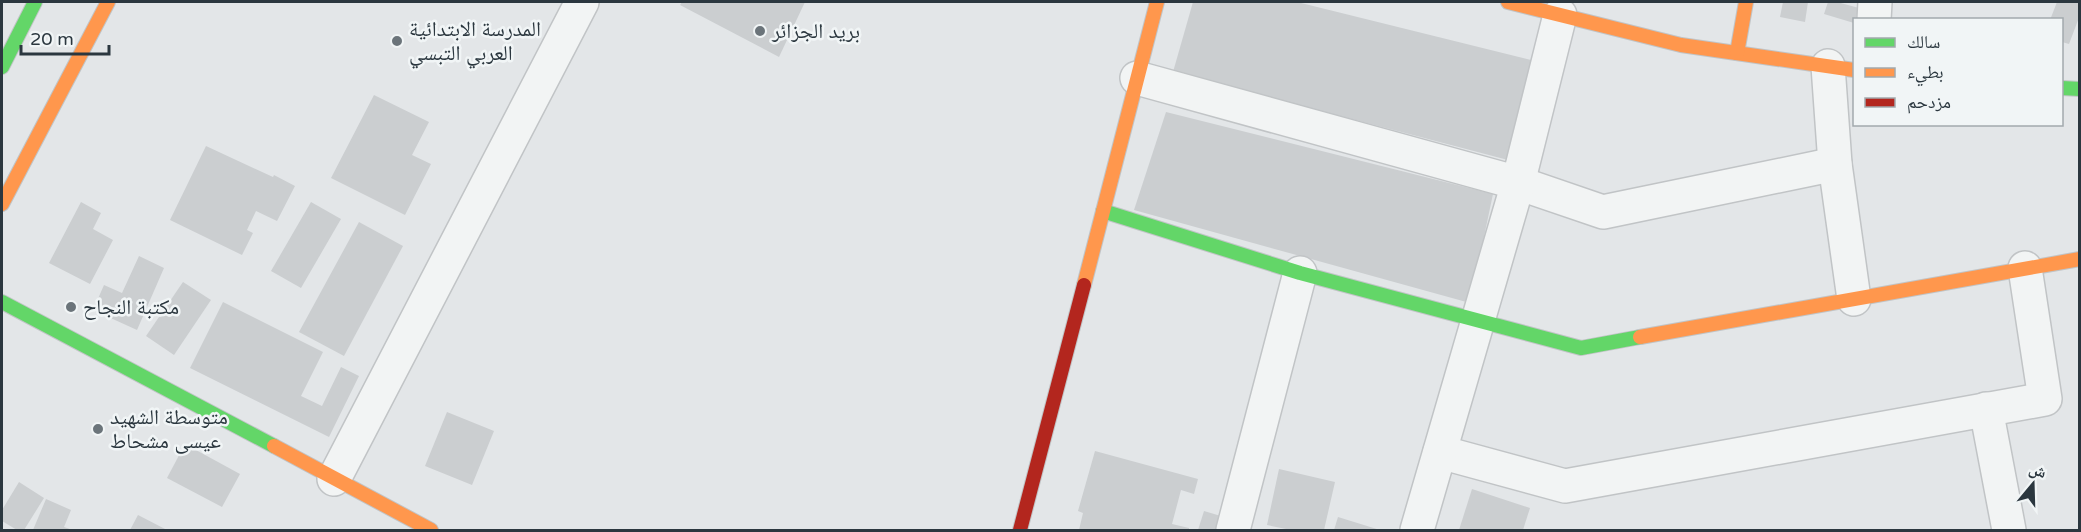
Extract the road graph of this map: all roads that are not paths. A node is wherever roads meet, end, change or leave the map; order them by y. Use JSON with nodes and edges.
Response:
{"nodes":[{"id":1,"x":35,"y":2,"type":"edge"},
{"id":2,"x":108,"y":2,"type":"edge"},
{"id":3,"x":582,"y":2,"type":"edge"},
{"id":4,"x":1157,"y":2,"type":"edge"},
{"id":5,"x":1508,"y":2,"type":"edge"},
{"id":6,"x":1746,"y":2,"type":"edge"},
{"id":7,"x":1875,"y":2,"type":"edge"},
{"id":8,"x":1560,"y":15,"type":"junction"},
{"id":9,"x":1874,"y":18,"type":"edge"},
{"id":10,"x":1737,"y":53,"type":"junction"},
{"id":11,"x":2,"y":68,"type":"edge"},
{"id":12,"x":1841,"y":68,"type":"edge"},
{"id":13,"x":1137,"y":78,"type":"junction"},
{"id":14,"x":2063,"y":88,"type":"edge"},
{"id":15,"x":2079,"y":89,"type":"edge"},
{"id":16,"x":1835,"y":164,"type":"junction"},
{"id":17,"x":1518,"y":183,"type":"junction"},
{"id":18,"x":2,"y":204,"type":"edge"},
{"id":19,"x":1103,"y":210,"type":"junction"},
{"id":20,"x":2079,"y":259,"type":"edge"},
{"id":21,"x":2025,"y":268,"type":"junction"},
{"id":22,"x":1300,"y":273,"type":"junction"},
{"id":23,"x":1854,"y":299,"type":"junction"},
{"id":24,"x":2,"y":302,"type":"edge"},
{"id":25,"x":1478,"y":321,"type":"junction"},
{"id":26,"x":1986,"y":410,"type":"junction"},
{"id":27,"x":1440,"y":452,"type":"junction"},
{"id":28,"x":334,"y":479,"type":"junction"},
{"id":29,"x":431,"y":531,"type":"edge"},
{"id":30,"x":1020,"y":531,"type":"edge"},
{"id":31,"x":1233,"y":531,"type":"edge"},
{"id":32,"x":1417,"y":531,"type":"edge"},
{"id":33,"x":2009,"y":531,"type":"edge"}],
"edges":[{"from":1,"to":11,"type":"street"},
{"from":2,"to":18,"type":"street"},
{"from":3,"to":28,"type":"street"},
{"from":4,"to":13,"type":"street"},
{"from":5,"to":8,"type":"street"},
{"from":6,"to":10,"type":"street"},
{"from":7,"to":9,"type":"street"},
{"from":8,"to":10,"type":"street"},
{"from":8,"to":17,"type":"street"},
{"from":10,"to":12,"type":"street"},
{"from":12,"to":16,"type":"street"},
{"from":13,"to":17,"type":"street"},
{"from":13,"to":19,"type":"street"},
{"from":14,"to":15,"type":"street"},
{"from":16,"to":17,"type":"street"},
{"from":16,"to":23,"type":"street"},
{"from":17,"to":25,"type":"street"},
{"from":19,"to":22,"type":"street"},
{"from":19,"to":30,"type":"street"},
{"from":20,"to":21,"type":"street"},
{"from":21,"to":23,"type":"street"},
{"from":21,"to":26,"type":"street"},
{"from":22,"to":25,"type":"street"},
{"from":22,"to":31,"type":"street"},
{"from":23,"to":25,"type":"street"},
{"from":24,"to":28,"type":"street"},
{"from":25,"to":27,"type":"street"},
{"from":26,"to":27,"type":"street"},
{"from":26,"to":33,"type":"street"},
{"from":27,"to":32,"type":"street"},
{"from":28,"to":29,"type":"street"}]}
